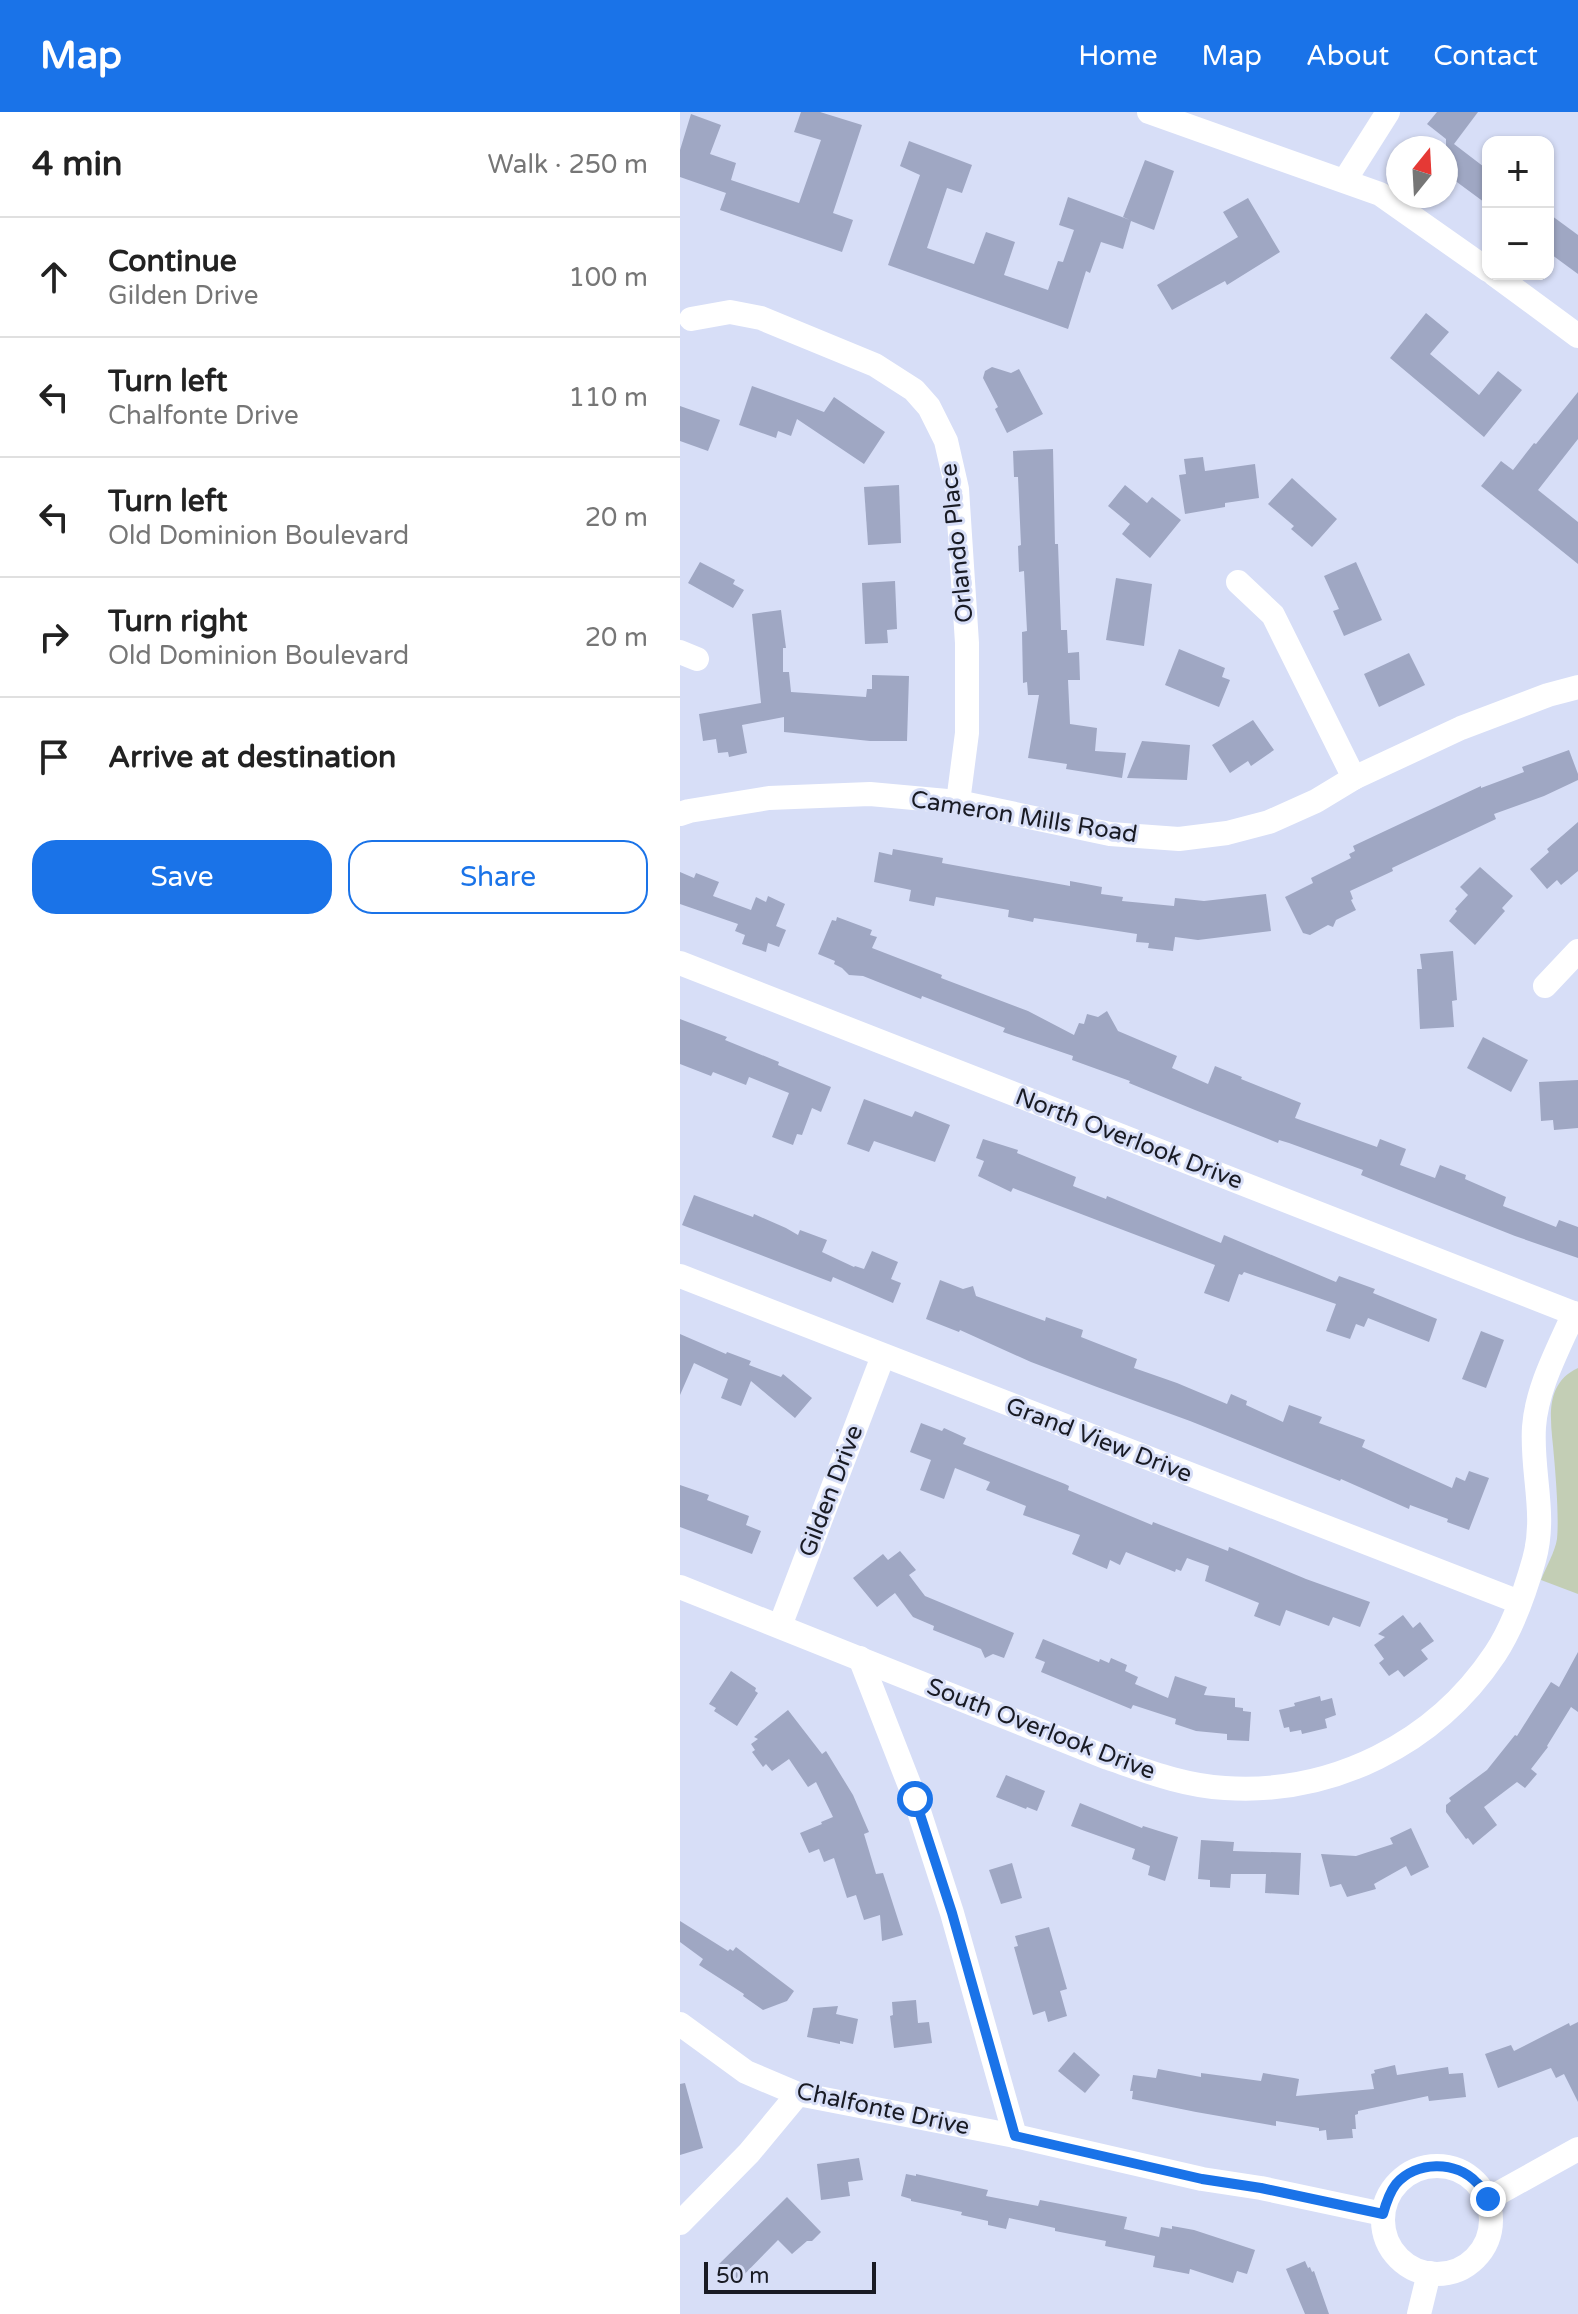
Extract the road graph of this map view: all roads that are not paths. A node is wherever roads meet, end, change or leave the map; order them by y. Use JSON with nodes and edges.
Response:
{"nodes":[{"id":1,"x":1149,"y":112,"type":"edge"},
{"id":2,"x":1388,"y":112,"type":"edge"},
{"id":3,"x":1345,"y":180,"type":"junction"},
{"id":4,"x":1482,"y":266,"type":"edge"},
{"id":5,"x":1502,"y":280,"type":"edge"},
{"id":6,"x":691,"y":319,"type":"dead end"},
{"id":7,"x":1578,"y":336,"type":"edge"},
{"id":8,"x":1238,"y":582,"type":"dead end"},
{"id":9,"x":1578,"y":687,"type":"edge"},
{"id":10,"x":1354,"y":778,"type":"junction"},
{"id":11,"x":958,"y":802,"type":"junction"},
{"id":12,"x":680,"y":814,"type":"edge"},
{"id":13,"x":1578,"y":951,"type":"edge"},
{"id":14,"x":680,"y":963,"type":"edge"},
{"id":15,"x":1545,"y":986,"type":"dead end"},
{"id":16,"x":680,"y":1276,"type":"edge"},
{"id":17,"x":1576,"y":1314,"type":"edge"},
{"id":18,"x":883,"y":1356,"type":"junction"},
{"id":19,"x":680,"y":1587,"type":"edge"},
{"id":20,"x":1519,"y":1602,"type":"junction"},
{"id":21,"x":780,"y":1626,"type":"junction"},
{"id":22,"x":860,"y":1658,"type":"junction"},
{"id":23,"x":680,"y":2024,"type":"edge"},
{"id":24,"x":798,"y":2094,"type":"junction"},
{"id":25,"x":1015,"y":2136,"type":"junction"},
{"id":26,"x":1578,"y":2149,"type":"edge"},
{"id":27,"x":1488,"y":2199,"type":"junction"},
{"id":28,"x":1383,"y":2214,"type":"junction"},
{"id":29,"x":680,"y":2223,"type":"edge"},
{"id":30,"x":1429,"y":2273,"type":"junction"},
{"id":31,"x":1419,"y":2314,"type":"edge"}],
"edges":[{"from":1,"to":3,"type":"street"},
{"from":2,"to":3,"type":"street"},
{"from":3,"to":4,"type":"street"},
{"from":5,"to":7,"type":"street"},
{"from":6,"to":11,"type":"street","name":"Orlando Place"},
{"from":8,"to":10,"type":"street"},
{"from":9,"to":10,"type":"street","name":"Cameron Mills Road"},
{"from":10,"to":11,"type":"street","name":"Cameron Mills Road"},
{"from":11,"to":12,"type":"street","name":"Cameron Mills Road"},
{"from":13,"to":15,"type":"street"},
{"from":14,"to":17,"type":"street","name":"North Overlook Drive"},
{"from":16,"to":18,"type":"street","name":"Grand View Drive"},
{"from":17,"to":20,"type":"street","name":"South Overlook Drive"},
{"from":18,"to":20,"type":"street","name":"Grand View Drive"},
{"from":18,"to":21,"type":"street","name":"Gilden Drive"},
{"from":19,"to":21,"type":"street","name":"South Overlook Drive"},
{"from":20,"to":22,"type":"street","name":"South Overlook Drive"},
{"from":21,"to":22,"type":"street","name":"South Overlook Drive"},
{"from":22,"to":25,"type":"street"},
{"from":23,"to":24,"type":"street","name":"Chalfonte Drive"},
{"from":24,"to":25,"type":"street","name":"Chalfonte Drive"},
{"from":24,"to":29,"type":"street"},
{"from":25,"to":28,"type":"street","name":"Chalfonte Drive"},
{"from":26,"to":27,"type":"street"},
{"from":27,"to":28,"type":"street"},
{"from":27,"to":30,"type":"street"},
{"from":28,"to":30,"type":"street"},
{"from":30,"to":31,"type":"street"}]}
